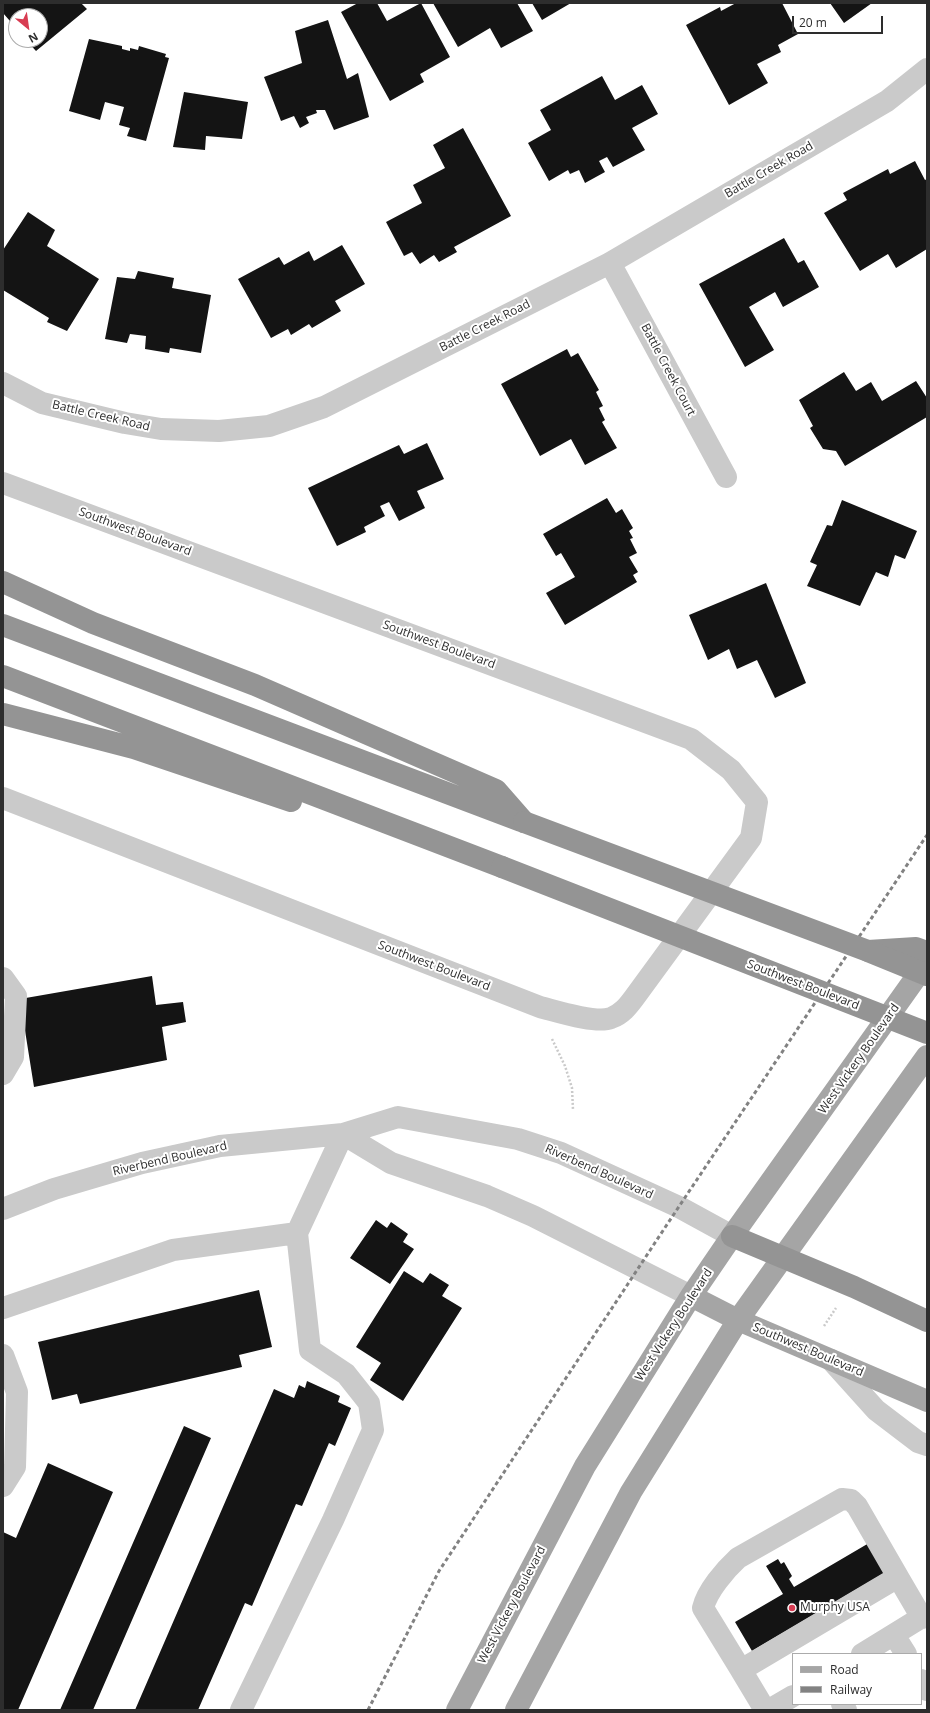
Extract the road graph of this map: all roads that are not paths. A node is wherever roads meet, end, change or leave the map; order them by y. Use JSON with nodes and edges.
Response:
{"nodes":[{"id":1,"x":927,"y":69,"type":"edge"},
{"id":2,"x":610,"y":263,"type":"junction"},
{"id":3,"x":3,"y":383,"type":"edge"},
{"id":4,"x":726,"y":477,"type":"dead end"},
{"id":5,"x":3,"y":483,"type":"edge"},
{"id":6,"x":3,"y":582,"type":"edge"},
{"id":7,"x":3,"y":625,"type":"edge"},
{"id":8,"x":3,"y":676,"type":"edge"},
{"id":9,"x":3,"y":714,"type":"edge"},
{"id":10,"x":3,"y":798,"type":"edge"},
{"id":11,"x":524,"y":822,"type":"junction"},
{"id":12,"x":468,"y":855,"type":"junction"},
{"id":13,"x":868,"y":951,"type":"junction"},
{"id":14,"x":927,"y":952,"type":"edge"},
{"id":15,"x":927,"y":962,"type":"edge"},
{"id":16,"x":927,"y":975,"type":"edge"},
{"id":17,"x":3,"y":978,"type":"edge"},
{"id":18,"x":927,"y":1033,"type":"edge"},
{"id":19,"x":927,"y":1056,"type":"edge"},
{"id":20,"x":3,"y":1074,"type":"edge"},
{"id":21,"x":342,"y":1134,"type":"junction"},
{"id":22,"x":3,"y":1209,"type":"edge"},
{"id":23,"x":297,"y":1232,"type":"junction"},
{"id":24,"x":732,"y":1236,"type":"junction"},
{"id":25,"x":783,"y":1257,"type":"junction"},
{"id":26,"x":691,"y":1296,"type":"junction"},
{"id":27,"x":3,"y":1308,"type":"edge"},
{"id":28,"x":738,"y":1320,"type":"junction"},
{"id":29,"x":927,"y":1321,"type":"edge"},
{"id":30,"x":3,"y":1355,"type":"edge"},
{"id":31,"x":831,"y":1360,"type":"junction"},
{"id":32,"x":927,"y":1401,"type":"edge"},
{"id":33,"x":927,"y":1445,"type":"edge"},
{"id":34,"x":3,"y":1486,"type":"edge"},
{"id":35,"x":898,"y":1577,"type":"junction"},
{"id":36,"x":924,"y":1616,"type":"edge"},
{"id":37,"x":894,"y":1635,"type":"junction"},
{"id":38,"x":864,"y":1653,"type":"edge"},
{"id":39,"x":905,"y":1653,"type":"edge"},
{"id":40,"x":741,"y":1670,"type":"junction"},
{"id":41,"x":792,"y":1697,"type":"edge"},
{"id":42,"x":241,"y":1710,"type":"edge"},
{"id":43,"x":457,"y":1710,"type":"edge"},
{"id":44,"x":516,"y":1710,"type":"edge"},
{"id":45,"x":765,"y":1710,"type":"edge"},
{"id":46,"x":769,"y":1710,"type":"edge"}],
"edges":[{"from":1,"to":2,"type":"street","name":"Battle Creek Road"},
{"from":2,"to":3,"type":"street","name":"Battle Creek Road"},
{"from":2,"to":4,"type":"street","name":"Battle Creek Court"},
{"from":5,"to":10,"type":"street","name":"Southwest Boulevard"},
{"from":6,"to":11,"type":"highway"},
{"from":7,"to":11,"type":"highway"},
{"from":8,"to":12,"type":"highway","name":"Southwest Boulevard"},
{"from":9,"to":12,"type":"highway"},
{"from":11,"to":13,"type":"highway","bridge":true},
{"from":12,"to":18,"type":"highway","name":"Southwest Boulevard","bridge":true},
{"from":13,"to":14,"type":"highway"},
{"from":13,"to":16,"type":"highway","bridge":true},
{"from":15,"to":24,"type":"main road","name":"West Vickery Boulevard"},
{"from":17,"to":20,"type":"street"},
{"from":19,"to":25,"type":"main road"},
{"from":21,"to":22,"type":"street","name":"Riverbend Boulevard"},
{"from":21,"to":23,"type":"street"},
{"from":21,"to":24,"type":"street","name":"Riverbend Boulevard"},
{"from":21,"to":26,"type":"street"},
{"from":23,"to":27,"type":"street"},
{"from":23,"to":42,"type":"street"},
{"from":24,"to":25,"type":"highway"},
{"from":24,"to":26,"type":"main road","name":"West Vickery Boulevard"},
{"from":25,"to":28,"type":"main road"},
{"from":25,"to":29,"type":"highway"},
{"from":26,"to":28,"type":"main road","name":"Southwest Boulevard"},
{"from":26,"to":43,"type":"main road","name":"West Vickery Boulevard"},
{"from":28,"to":31,"type":"main road","name":"Southwest Boulevard"},
{"from":28,"to":44,"type":"main road"},
{"from":30,"to":34,"type":"street"},
{"from":31,"to":32,"type":"main road","name":"Southwest Boulevard"},
{"from":31,"to":33,"type":"street"},
{"from":35,"to":36,"type":"street"},
{"from":35,"to":40,"type":"street"},
{"from":35,"to":40,"type":"street"},
{"from":36,"to":37,"type":"street"},
{"from":37,"to":38,"type":"street"},
{"from":37,"to":39,"type":"street"},
{"from":40,"to":45,"type":"street"},
{"from":41,"to":46,"type":"street"}]}
